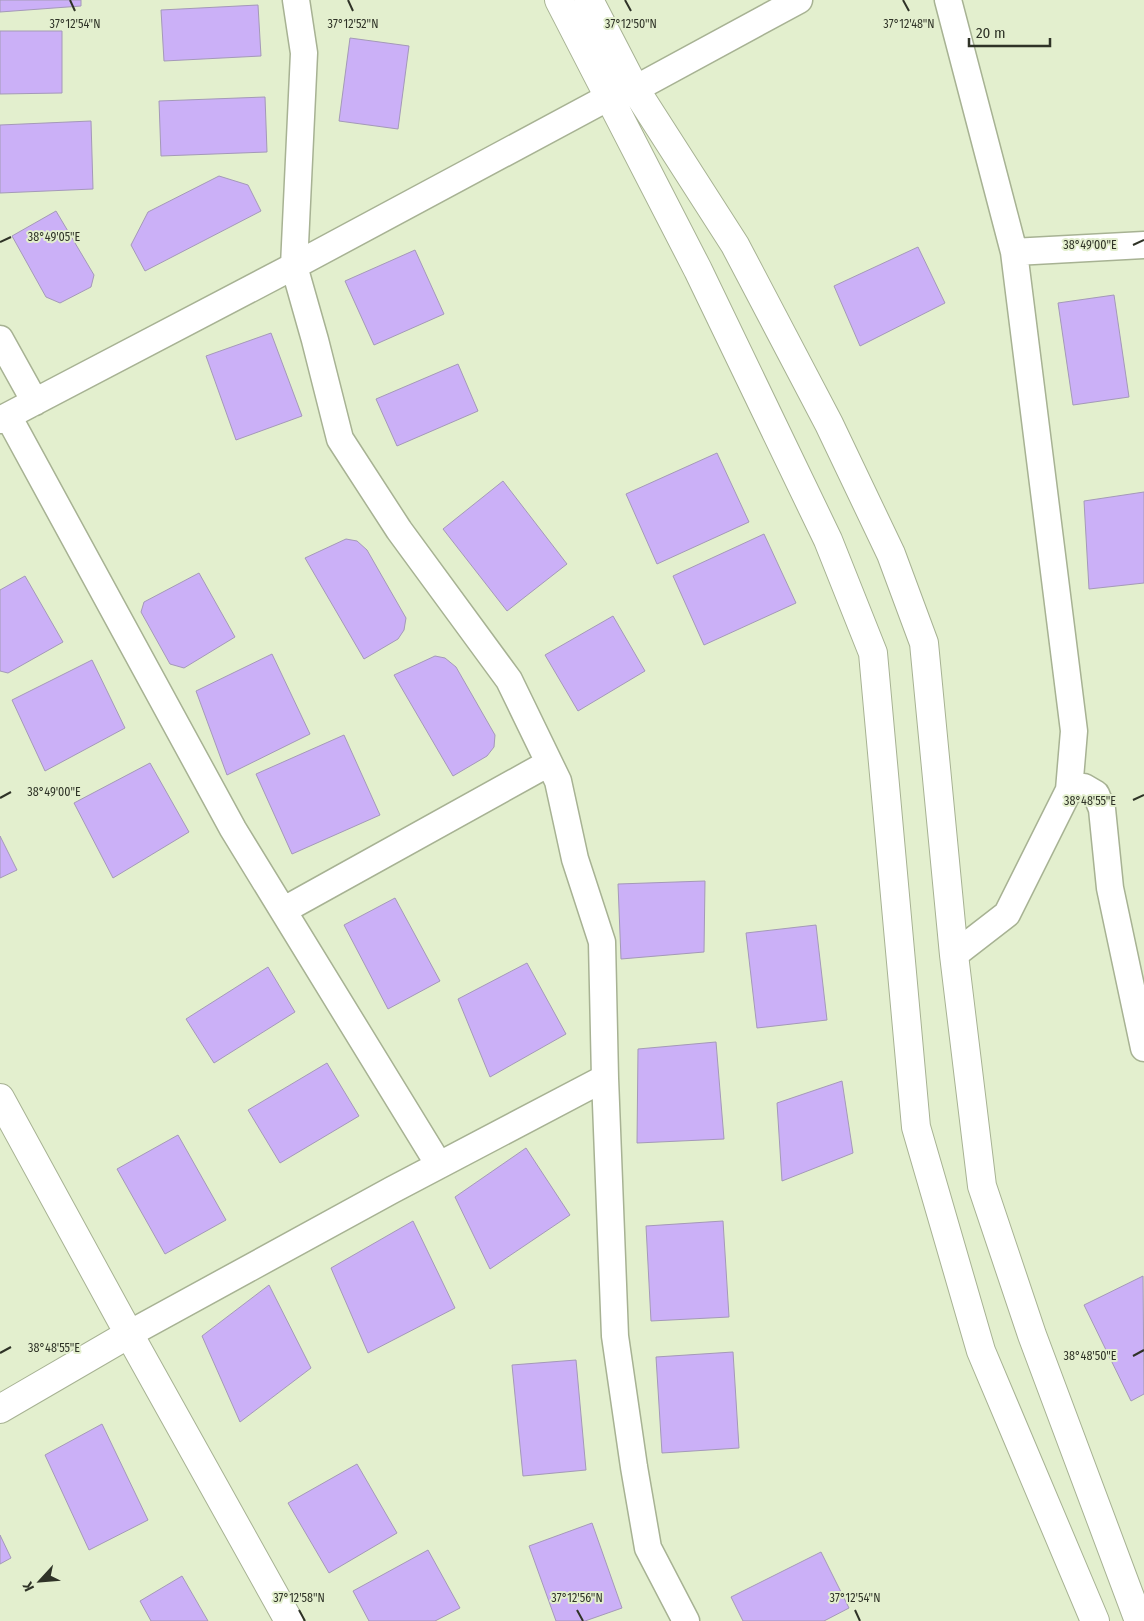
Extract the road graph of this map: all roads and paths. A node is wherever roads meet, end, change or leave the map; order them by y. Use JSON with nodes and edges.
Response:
{"nodes":[{"id":1,"x":296,"y":0,"type":"edge"},
{"id":2,"x":559,"y":0,"type":"edge"},
{"id":3,"x":589,"y":0,"type":"edge"},
{"id":4,"x":799,"y":0,"type":"edge"},
{"id":5,"x":948,"y":0,"type":"edge"},
{"id":6,"x":635,"y":90,"type":"junction"},
{"id":7,"x":609,"y":97,"type":"junction"},
{"id":8,"x":1144,"y":245,"type":"edge"},
{"id":9,"x":1014,"y":252,"type":"junction"},
{"id":10,"x":294,"y":266,"type":"junction"},
{"id":11,"x":0,"y":339,"type":"edge"},
{"id":12,"x":35,"y":402,"type":"junction"},
{"id":13,"x":4,"y":418,"type":"edge"},
{"id":14,"x":549,"y":763,"type":"junction"},
{"id":15,"x":1069,"y":790,"type":"junction"},
{"id":16,"x":284,"y":910,"type":"junction"},
{"id":17,"x":954,"y":954,"type":"junction"},
{"id":18,"x":1144,"y":1048,"type":"edge"},
{"id":19,"x":604,"y":1078,"type":"junction"},
{"id":20,"x":0,"y":1098,"type":"edge"},
{"id":21,"x":440,"y":1165,"type":"junction"},
{"id":22,"x":129,"y":1334,"type":"junction"},
{"id":23,"x":0,"y":1409,"type":"edge"},
{"id":24,"x":289,"y":1621,"type":"edge"},
{"id":25,"x":686,"y":1621,"type":"edge"},
{"id":26,"x":1095,"y":1621,"type":"edge"},
{"id":27,"x":1139,"y":1621,"type":"edge"}],
"edges":[{"from":1,"to":10,"type":"street"},
{"from":2,"to":7,"type":"main road"},
{"from":3,"to":6,"type":"main road"},
{"from":4,"to":6,"type":"street"},
{"from":5,"to":9,"type":"street"},
{"from":6,"to":7,"type":"street"},
{"from":6,"to":17,"type":"main road"},
{"from":7,"to":10,"type":"street"},
{"from":7,"to":26,"type":"main road"},
{"from":8,"to":9,"type":"street"},
{"from":9,"to":15,"type":"street"},
{"from":10,"to":12,"type":"street"},
{"from":10,"to":14,"type":"street"},
{"from":11,"to":12,"type":"street"},
{"from":12,"to":13,"type":"street"},
{"from":13,"to":16,"type":"street"},
{"from":14,"to":16,"type":"street"},
{"from":14,"to":19,"type":"street"},
{"from":15,"to":17,"type":"street"},
{"from":15,"to":18,"type":"street"},
{"from":16,"to":21,"type":"street"},
{"from":17,"to":27,"type":"main road"},
{"from":19,"to":21,"type":"street"},
{"from":19,"to":25,"type":"street"},
{"from":20,"to":22,"type":"main road"},
{"from":21,"to":22,"type":"street"},
{"from":22,"to":23,"type":"main road"},
{"from":22,"to":24,"type":"main road"}]}
